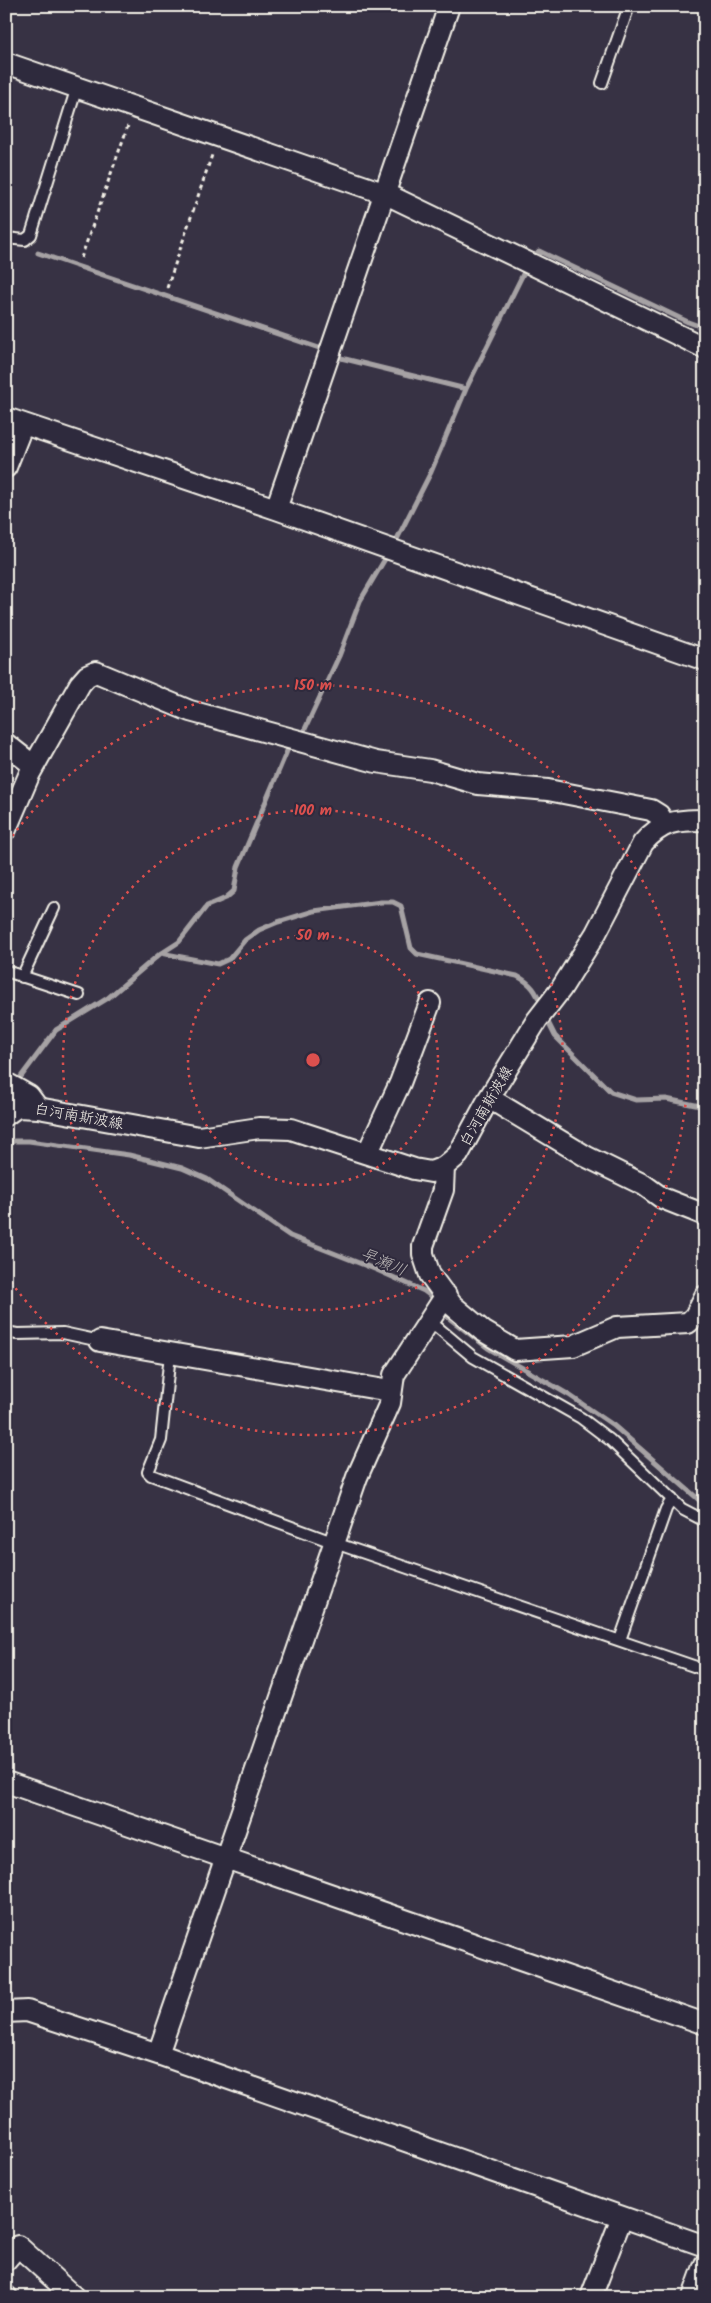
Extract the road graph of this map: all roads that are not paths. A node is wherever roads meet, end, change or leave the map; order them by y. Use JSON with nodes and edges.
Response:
{"nodes":[{"id":1,"x":449,"y":6,"type":"edge"},
{"id":2,"x":629,"y":6,"type":"edge"},
{"id":3,"x":6,"y":63,"type":"edge"},
{"id":4,"x":602,"y":83,"type":"dead end"},
{"id":5,"x":77,"y":87,"type":"junction"},
{"id":6,"x":386,"y":194,"type":"junction"},
{"id":7,"x":6,"y":238,"type":"edge"},
{"id":8,"x":705,"y":348,"type":"edge"},
{"id":9,"x":14,"y":421,"type":"edge"},
{"id":10,"x":6,"y":467,"type":"edge"},
{"id":11,"x":276,"y":509,"type":"junction"},
{"id":12,"x":705,"y":660,"type":"edge"},
{"id":13,"x":6,"y":744,"type":"edge"},
{"id":14,"x":34,"y":766,"type":"junction"},
{"id":15,"x":705,"y":820,"type":"edge"},
{"id":16,"x":665,"y":824,"type":"junction"},
{"id":17,"x":6,"y":829,"type":"edge"},
{"id":18,"x":54,"y":908,"type":"dead end"},
{"id":19,"x":6,"y":971,"type":"edge"},
{"id":20,"x":22,"y":977,"type":"junction"},
{"id":21,"x":79,"y":995,"type":"dead end"},
{"id":22,"x":430,"y":1003,"type":"dead end"},
{"id":23,"x":6,"y":1083,"type":"edge"},
{"id":24,"x":489,"y":1098,"type":"junction"},
{"id":25,"x":38,"y":1108,"type":"junction"},
{"id":26,"x":6,"y":1115,"type":"edge"},
{"id":27,"x":368,"y":1152,"type":"junction"},
{"id":28,"x":444,"y":1167,"type":"junction"},
{"id":29,"x":705,"y":1215,"type":"edge"},
{"id":30,"x":705,"y":1296,"type":"edge"},
{"id":31,"x":438,"y":1307,"type":"junction"},
{"id":32,"x":6,"y":1332,"type":"edge"},
{"id":33,"x":100,"y":1341,"type":"joint"},
{"id":34,"x":170,"y":1354,"type":"junction"},
{"id":35,"x":390,"y":1391,"type":"junction"},
{"id":36,"x":672,"y":1499,"type":"junction"},
{"id":37,"x":705,"y":1521,"type":"edge"},
{"id":38,"x":335,"y":1543,"type":"junction"},
{"id":39,"x":620,"y":1640,"type":"junction"},
{"id":40,"x":705,"y":1670,"type":"edge"},
{"id":41,"x":6,"y":1782,"type":"edge"},
{"id":42,"x":226,"y":1859,"type":"junction"},
{"id":43,"x":6,"y":2012,"type":"edge"},
{"id":44,"x":705,"y":2024,"type":"edge"},
{"id":45,"x":158,"y":2054,"type":"junction"},
{"id":46,"x":622,"y":2217,"type":"junction"},
{"id":47,"x":705,"y":2246,"type":"edge"},
{"id":48,"x":6,"y":2260,"type":"edge"},
{"id":49,"x":705,"y":2264,"type":"edge"},
{"id":50,"x":74,"y":2297,"type":"edge"},
{"id":51,"x":591,"y":2297,"type":"edge"},
{"id":52,"x":693,"y":2297,"type":"edge"}],
"edges":[{"from":1,"to":6,"type":"street"},
{"from":2,"to":4,"type":"lane"},
{"from":3,"to":5,"type":"street"},
{"from":5,"to":6,"type":"street"},
{"from":5,"to":7,"type":"lane"},
{"from":6,"to":8,"type":"street"},
{"from":6,"to":11,"type":"street"},
{"from":9,"to":10,"type":"street"},
{"from":9,"to":11,"type":"street"},
{"from":11,"to":12,"type":"street"},
{"from":13,"to":14,"type":"street"},
{"from":14,"to":16,"type":"street"},
{"from":14,"to":17,"type":"street"},
{"from":15,"to":16,"type":"street"},
{"from":16,"to":24,"type":"street","name":"白河南斯波線"},
{"from":18,"to":20,"type":"lane"},
{"from":19,"to":20,"type":"lane"},
{"from":20,"to":21,"type":"lane"},
{"from":22,"to":27,"type":"street"},
{"from":23,"to":25,"type":"street"},
{"from":24,"to":28,"type":"street","name":"白河南斯波線"},
{"from":24,"to":29,"type":"street"},
{"from":25,"to":26,"type":"street","name":"白河南斯波線"},
{"from":25,"to":27,"type":"street","name":"白河南斯波線"},
{"from":27,"to":28,"type":"street","name":"白河南斯波線"},
{"from":28,"to":31,"type":"street"},
{"from":30,"to":31,"type":"street"},
{"from":31,"to":35,"type":"street"},
{"from":31,"to":36,"type":"lane"},
{"from":32,"to":33,"type":"lane"},
{"from":33,"to":34,"type":"street"},
{"from":34,"to":35,"type":"street"},
{"from":34,"to":38,"type":"lane"},
{"from":35,"to":38,"type":"street"},
{"from":36,"to":37,"type":"lane"},
{"from":36,"to":39,"type":"lane"},
{"from":38,"to":39,"type":"lane"},
{"from":38,"to":42,"type":"street"},
{"from":39,"to":40,"type":"lane"},
{"from":41,"to":42,"type":"street"},
{"from":42,"to":44,"type":"street"},
{"from":42,"to":45,"type":"street"},
{"from":43,"to":45,"type":"street"},
{"from":45,"to":46,"type":"street"},
{"from":46,"to":47,"type":"street"},
{"from":46,"to":51,"type":"street"},
{"from":48,"to":50,"type":"street"},
{"from":49,"to":52,"type":"street"}]}
